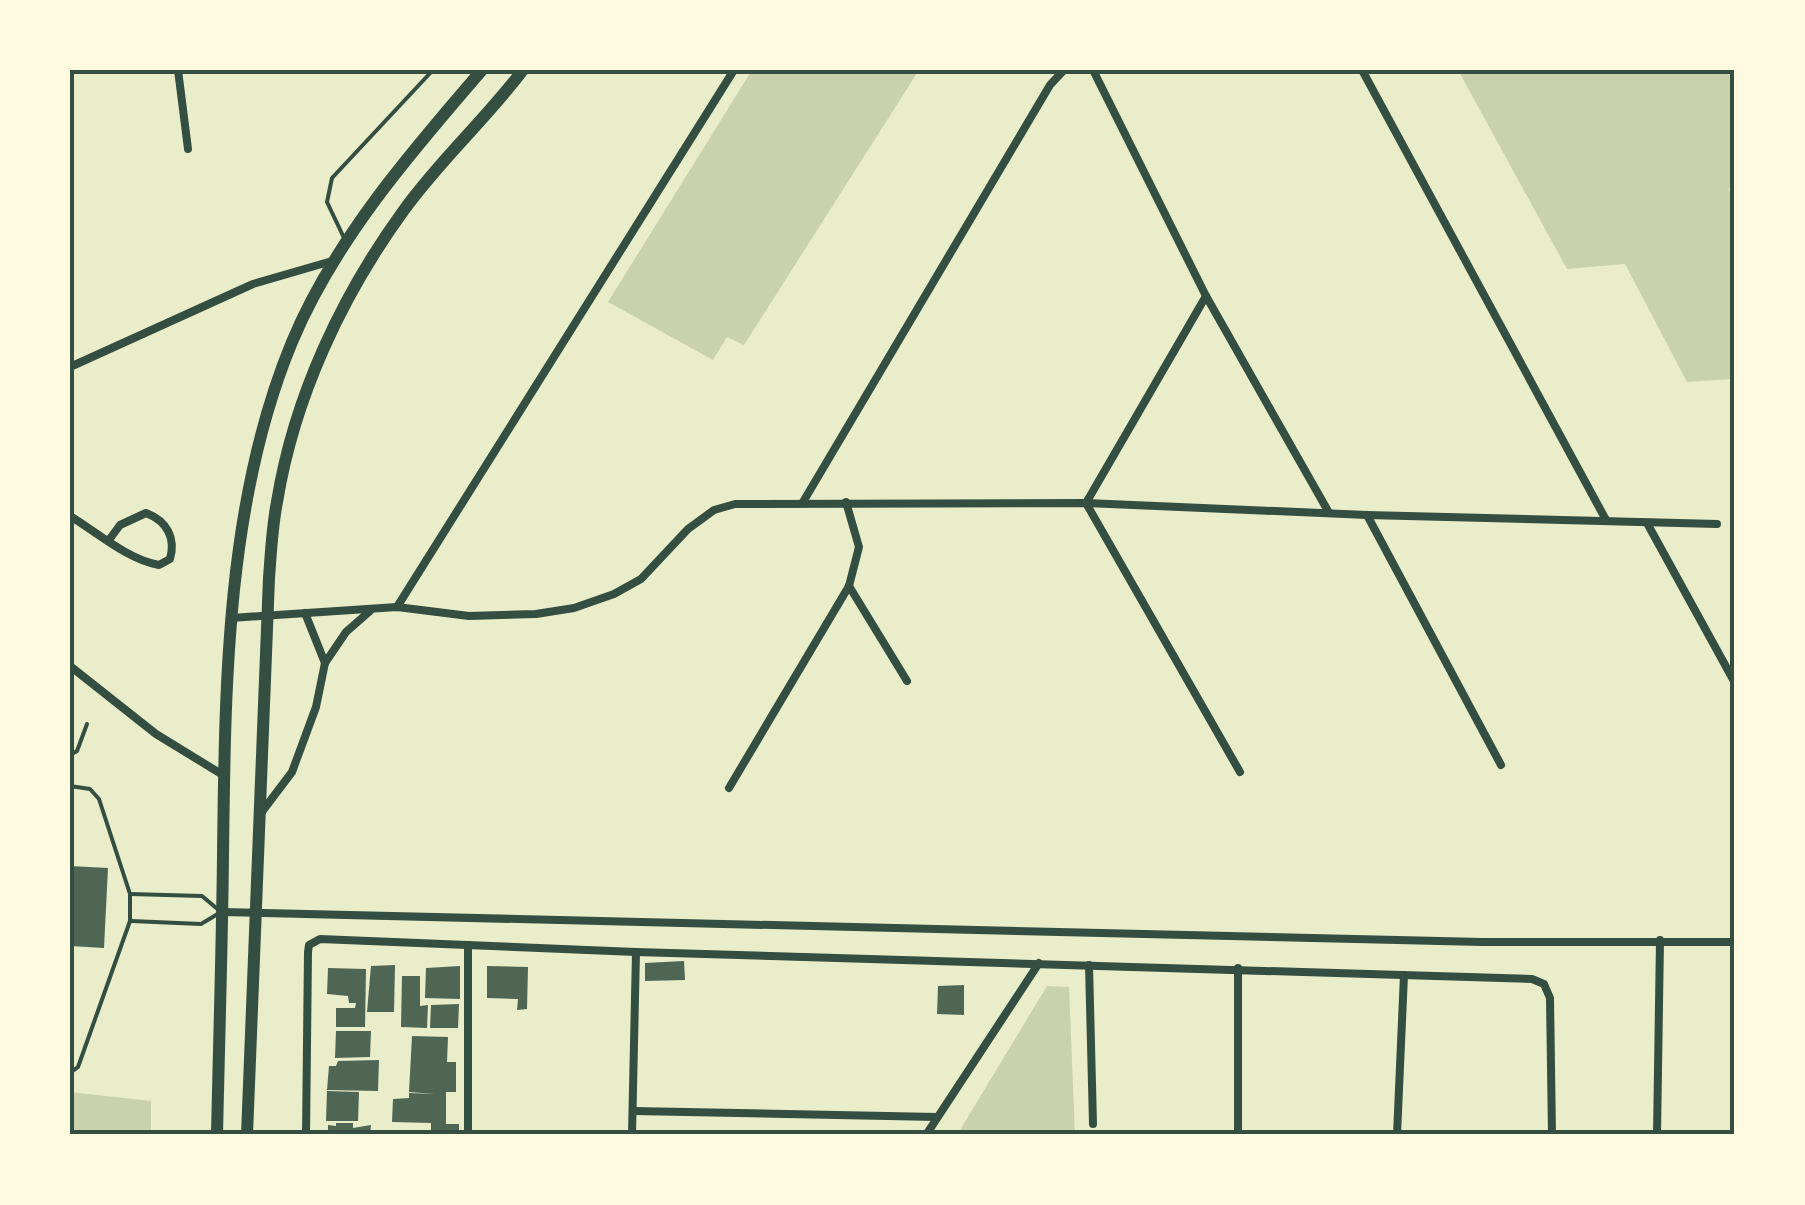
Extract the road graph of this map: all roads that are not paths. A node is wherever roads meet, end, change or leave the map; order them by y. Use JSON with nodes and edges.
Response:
{"nodes":[{"id":1,"x":178,"y":70,"type":"edge"},
{"id":2,"x":433,"y":70,"type":"edge"},
{"id":3,"x":482,"y":70,"type":"edge"},
{"id":4,"x":523,"y":70,"type":"edge"},
{"id":5,"x":734,"y":70,"type":"edge"},
{"id":6,"x":1064,"y":70,"type":"edge"},
{"id":7,"x":1093,"y":70,"type":"edge"},
{"id":8,"x":1362,"y":70,"type":"edge"},
{"id":9,"x":188,"y":149,"type":"dead end"},
{"id":10,"x":347,"y":244,"type":"junction"},
{"id":11,"x":336,"y":260,"type":"junction"},
{"id":12,"x":1206,"y":296,"type":"junction"},
{"id":13,"x":70,"y":367,"type":"edge"},
{"id":14,"x":803,"y":502,"type":"junction"},
{"id":15,"x":846,"y":502,"type":"junction"},
{"id":16,"x":1086,"y":503,"type":"junction"},
{"id":17,"x":1328,"y":512,"type":"junction"},
{"id":18,"x":1367,"y":515,"type":"junction"},
{"id":19,"x":70,"y":516,"type":"edge"},
{"id":20,"x":1606,"y":520,"type":"junction"},
{"id":21,"x":1647,"y":523,"type":"junction"},
{"id":22,"x":1717,"y":524,"type":"dead end"},
{"id":23,"x":109,"y":540,"type":"junction"},
{"id":24,"x":850,"y":586,"type":"junction"},
{"id":25,"x":397,"y":607,"type":"junction"},
{"id":26,"x":370,"y":610,"type":"junction"},
{"id":27,"x":305,"y":613,"type":"junction"},
{"id":28,"x":231,"y":618,"type":"junction"},
{"id":29,"x":268,"y":618,"type":"junction"},
{"id":30,"x":326,"y":663,"type":"junction"},
{"id":31,"x":70,"y":666,"type":"edge"},
{"id":32,"x":907,"y":681,"type":"dead end"},
{"id":33,"x":1735,"y":683,"type":"edge"},
{"id":34,"x":88,"y":724,"type":"dead end"},
{"id":35,"x":70,"y":755,"type":"edge"},
{"id":36,"x":1501,"y":765,"type":"dead end"},
{"id":37,"x":1240,"y":772,"type":"dead end"},
{"id":38,"x":223,"y":774,"type":"junction"},
{"id":39,"x":70,"y":786,"type":"edge"},
{"id":40,"x":729,"y":788,"type":"dead end"},
{"id":41,"x":261,"y":813,"type":"junction"},
{"id":42,"x":130,"y":894,"type":"junction"},
{"id":43,"x":221,"y":912,"type":"junction"},
{"id":44,"x":256,"y":915,"type":"junction"},
{"id":45,"x":130,"y":921,"type":"junction"},
{"id":46,"x":1660,"y":940,"type":"junction"},
{"id":47,"x":1735,"y":942,"type":"edge"},
{"id":48,"x":468,"y":944,"type":"junction"},
{"id":49,"x":636,"y":952,"type":"junction"},
{"id":50,"x":1039,"y":963,"type":"junction"},
{"id":51,"x":1089,"y":964,"type":"junction"},
{"id":52,"x":1238,"y":968,"type":"junction"},
{"id":53,"x":1404,"y":976,"type":"junction"},
{"id":54,"x":70,"y":1072,"type":"edge"},
{"id":55,"x":633,"y":1111,"type":"junction"},
{"id":56,"x":938,"y":1117,"type":"junction"},
{"id":57,"x":1094,"y":1124,"type":"dead end"},
{"id":58,"x":217,"y":1135,"type":"edge"},
{"id":59,"x":247,"y":1135,"type":"edge"},
{"id":60,"x":306,"y":1135,"type":"edge"},
{"id":61,"x":468,"y":1135,"type":"edge"},
{"id":62,"x":632,"y":1135,"type":"edge"},
{"id":63,"x":926,"y":1135,"type":"edge"},
{"id":64,"x":1238,"y":1135,"type":"edge"},
{"id":65,"x":1398,"y":1135,"type":"edge"},
{"id":66,"x":1552,"y":1135,"type":"edge"},
{"id":67,"x":1657,"y":1135,"type":"edge"}],
"edges":[{"from":1,"to":9,"type":"street"},
{"from":2,"to":10,"type":"lane"},
{"from":3,"to":10,"type":"main road"},
{"from":4,"to":29,"type":"main road"},
{"from":5,"to":25,"type":"street"},
{"from":6,"to":14,"type":"street"},
{"from":7,"to":12,"type":"street"},
{"from":8,"to":20,"type":"street"},
{"from":10,"to":11,"type":"main road"},
{"from":11,"to":13,"type":"street"},
{"from":11,"to":28,"type":"main road"},
{"from":12,"to":16,"type":"street"},
{"from":12,"to":17,"type":"street"},
{"from":14,"to":15,"type":"street"},
{"from":14,"to":25,"type":"street"},
{"from":15,"to":16,"type":"street"},
{"from":15,"to":24,"type":"street"},
{"from":16,"to":17,"type":"street"},
{"from":16,"to":37,"type":"street"},
{"from":17,"to":18,"type":"street"},
{"from":18,"to":20,"type":"street"},
{"from":18,"to":36,"type":"street"},
{"from":19,"to":23,"type":"street"},
{"from":20,"to":21,"type":"street"},
{"from":21,"to":22,"type":"street"},
{"from":21,"to":33,"type":"street"},
{"from":23,"to":23,"type":"street"},
{"from":24,"to":32,"type":"street"},
{"from":24,"to":40,"type":"street"},
{"from":25,"to":26,"type":"street"},
{"from":26,"to":27,"type":"street"},
{"from":26,"to":30,"type":"street"},
{"from":27,"to":29,"type":"street"},
{"from":27,"to":30,"type":"street"},
{"from":28,"to":29,"type":"street"},
{"from":28,"to":38,"type":"main road"},
{"from":29,"to":41,"type":"main road"},
{"from":30,"to":41,"type":"street"},
{"from":31,"to":38,"type":"street"},
{"from":34,"to":35,"type":"lane"},
{"from":38,"to":43,"type":"main road"},
{"from":39,"to":42,"type":"lane"},
{"from":41,"to":44,"type":"main road"},
{"from":42,"to":43,"type":"lane"},
{"from":42,"to":45,"type":"lane"},
{"from":43,"to":44,"type":"street"},
{"from":43,"to":45,"type":"lane"},
{"from":43,"to":58,"type":"main road"},
{"from":44,"to":46,"type":"street"},
{"from":44,"to":59,"type":"main road"},
{"from":45,"to":54,"type":"lane"},
{"from":46,"to":47,"type":"street"},
{"from":46,"to":67,"type":"street"},
{"from":48,"to":49,"type":"street"},
{"from":48,"to":60,"type":"street"},
{"from":48,"to":61,"type":"street"},
{"from":49,"to":50,"type":"street"},
{"from":49,"to":55,"type":"street"},
{"from":50,"to":51,"type":"street"},
{"from":50,"to":56,"type":"street"},
{"from":51,"to":52,"type":"street"},
{"from":51,"to":57,"type":"street"},
{"from":52,"to":53,"type":"street"},
{"from":52,"to":64,"type":"street"},
{"from":53,"to":65,"type":"street"},
{"from":53,"to":66,"type":"street"},
{"from":55,"to":56,"type":"street"},
{"from":55,"to":62,"type":"street"},
{"from":56,"to":63,"type":"street"}]}
